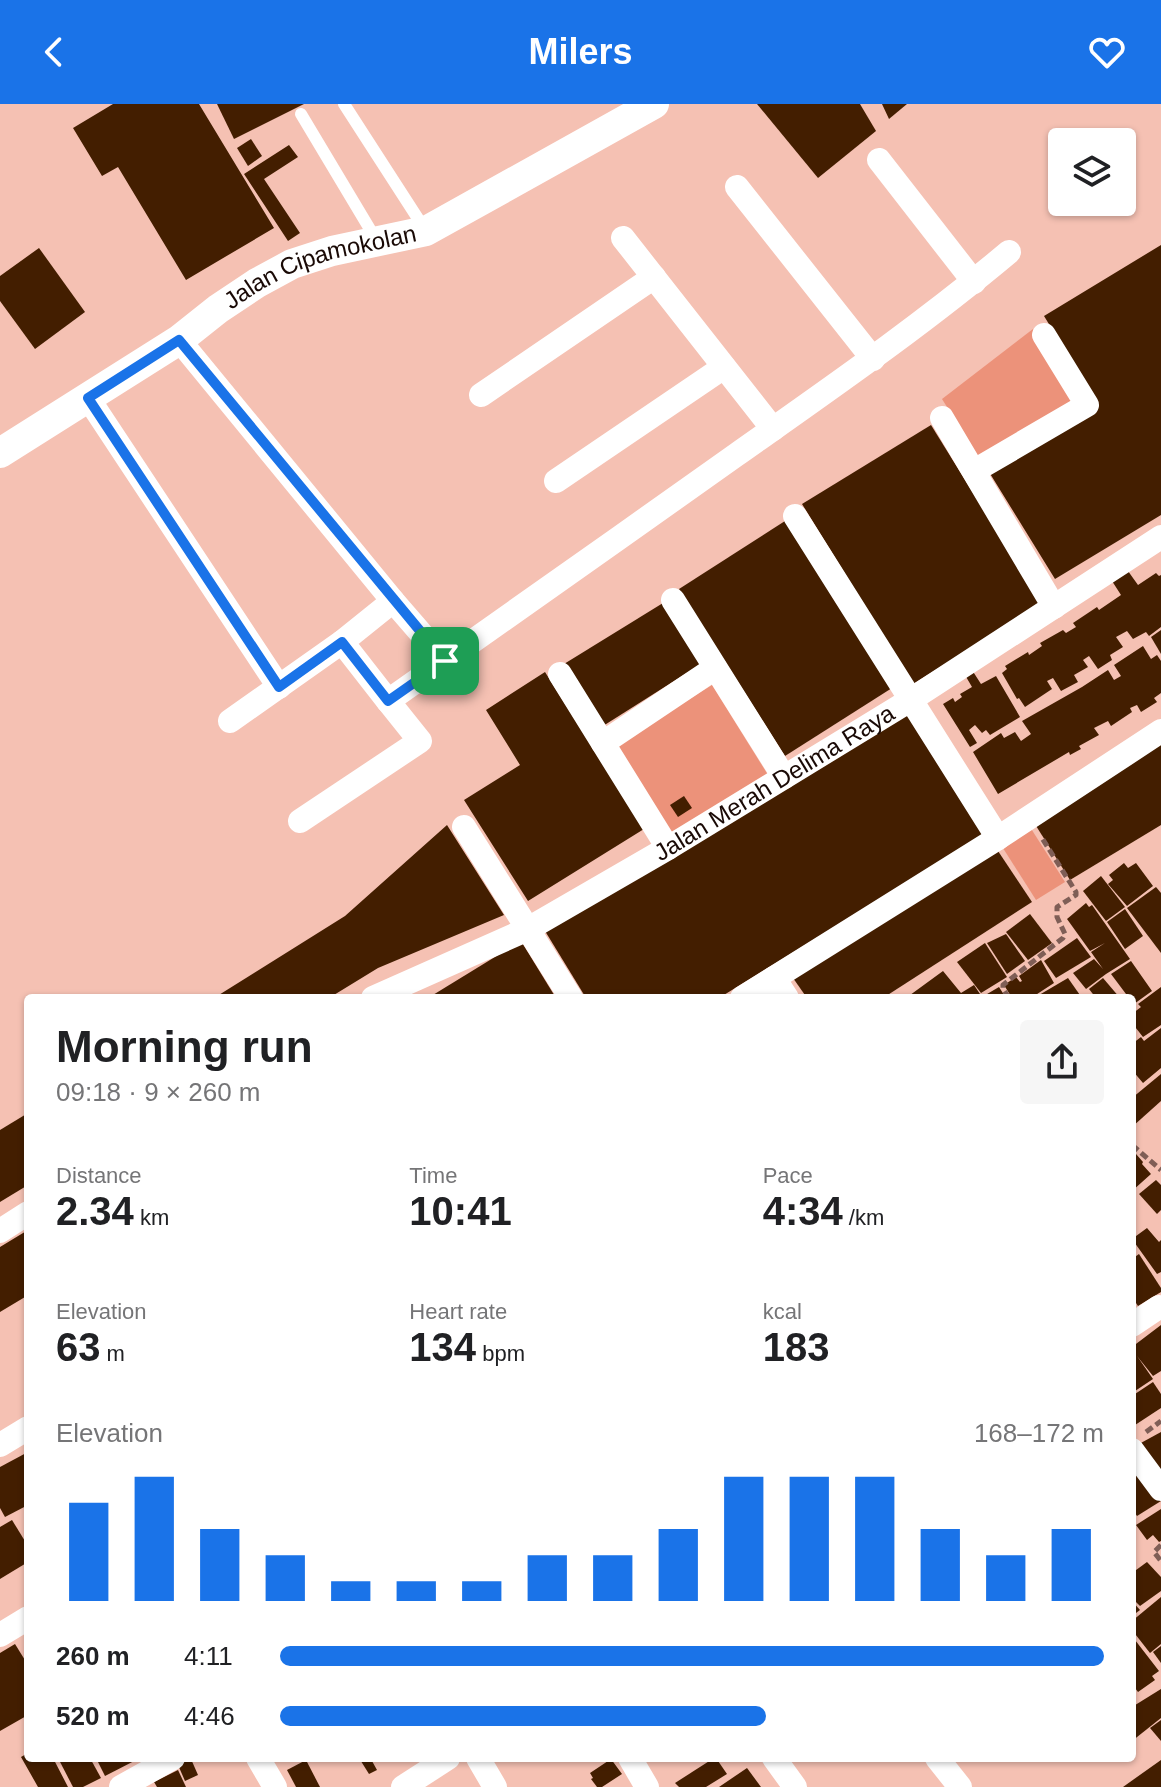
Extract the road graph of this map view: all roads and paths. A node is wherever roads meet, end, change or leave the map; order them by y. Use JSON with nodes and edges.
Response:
{"nodes":[{"id":1,"x":344,"y":104,"type":"edge"},
{"id":2,"x":654,"y":104,"type":"edge"},
{"id":3,"x":301,"y":114,"type":"dead end"},
{"id":4,"x":879,"y":160,"type":"dead end"},
{"id":5,"x":737,"y":187,"type":"dead end"},
{"id":6,"x":426,"y":231,"type":"junction"},
{"id":7,"x":623,"y":238,"type":"dead end"},
{"id":8,"x":377,"y":241,"type":"junction"},
{"id":9,"x":1009,"y":252,"type":"dead end"},
{"id":10,"x":654,"y":277,"type":"junction"},
{"id":11,"x":974,"y":282,"type":"junction"},
{"id":12,"x":1044,"y":335,"type":"dead end"},
{"id":13,"x":187,"y":351,"type":"junction"},
{"id":14,"x":873,"y":359,"type":"junction"},
{"id":15,"x":724,"y":367,"type":"junction"},
{"id":16,"x":481,"y":395,"type":"dead end"},
{"id":17,"x":96,"y":408,"type":"junction"},
{"id":18,"x":942,"y":418,"type":"dead end"},
{"id":19,"x":773,"y":429,"type":"junction"},
{"id":20,"x":0,"y":453,"type":"edge"},
{"id":21,"x":974,"y":471,"type":"junction"},
{"id":22,"x":556,"y":481,"type":"dead end"},
{"id":23,"x":795,"y":516,"type":"dead end"},
{"id":24,"x":1161,"y":537,"type":"edge"},
{"id":25,"x":673,"y":600,"type":"dead end"},
{"id":26,"x":393,"y":601,"type":"junction"},
{"id":27,"x":1054,"y":607,"type":"junction"},
{"id":28,"x":342,"y":642,"type":"junction"},
{"id":29,"x":445,"y":661,"type":"junction"},
{"id":30,"x":715,"y":668,"type":"junction"},
{"id":31,"x":560,"y":674,"type":"dead end"},
{"id":32,"x":279,"y":687,"type":"junction"},
{"id":33,"x":912,"y":699,"type":"junction"},
{"id":34,"x":388,"y":701,"type":"junction"},
{"id":35,"x":230,"y":721,"type":"dead end"},
{"id":36,"x":1161,"y":731,"type":"edge"},
{"id":37,"x":603,"y":743,"type":"junction"},
{"id":38,"x":784,"y":777,"type":"junction"},
{"id":39,"x":1029,"y":817,"type":"junction"},
{"id":40,"x":300,"y":821,"type":"dead end"},
{"id":41,"x":464,"y":827,"type":"dead end"},
{"id":42,"x":998,"y":838,"type":"junction"},
{"id":43,"x":668,"y":848,"type":"junction"},
{"id":44,"x":528,"y":929,"type":"junction"},
{"id":45,"x":781,"y":988,"type":"edge"},
{"id":46,"x":382,"y":994,"type":"edge"},
{"id":47,"x":569,"y":994,"type":"edge"},
{"id":48,"x":758,"y":994,"type":"edge"},
{"id":49,"x":1006,"y":994,"type":"edge"},
{"id":50,"x":1136,"y":1148,"type":"edge"},
{"id":51,"x":1161,"y":1170,"type":"edge"},
{"id":52,"x":24,"y":1216,"type":"edge"},
{"id":53,"x":0,"y":1231,"type":"edge"},
{"id":54,"x":1159,"y":1307,"type":"dead end"},
{"id":55,"x":1136,"y":1322,"type":"edge"},
{"id":56,"x":24,"y":1430,"type":"edge"},
{"id":57,"x":0,"y":1445,"type":"edge"},
{"id":58,"x":1136,"y":1455,"type":"edge"},
{"id":59,"x":1161,"y":1489,"type":"edge"},
{"id":60,"x":1161,"y":1545,"type":"edge"},
{"id":61,"x":1161,"y":1561,"type":"edge"},
{"id":62,"x":24,"y":1620,"type":"edge"},
{"id":63,"x":0,"y":1635,"type":"edge"},
{"id":64,"x":166,"y":1762,"type":"edge"},
{"id":65,"x":260,"y":1762,"type":"edge"},
{"id":66,"x":442,"y":1762,"type":"edge"},
{"id":67,"x":480,"y":1762,"type":"edge"},
{"id":68,"x":632,"y":1762,"type":"edge"},
{"id":69,"x":777,"y":1762,"type":"edge"},
{"id":70,"x":940,"y":1762,"type":"edge"},
{"id":71,"x":121,"y":1787,"type":"edge"},
{"id":72,"x":275,"y":1787,"type":"edge"},
{"id":73,"x":403,"y":1787,"type":"edge"},
{"id":74,"x":495,"y":1787,"type":"edge"},
{"id":75,"x":647,"y":1787,"type":"edge"},
{"id":76,"x":795,"y":1787,"type":"edge"},
{"id":77,"x":960,"y":1787,"type":"edge"}],
"edges":[{"from":1,"to":6,"type":"lane"},
{"from":2,"to":6,"type":"street","name":"Jalan Cipamokolan"},
{"from":3,"to":8,"type":"lane"},
{"from":4,"to":11,"type":"street"},
{"from":5,"to":14,"type":"street"},
{"from":6,"to":8,"type":"street","name":"Jalan Cipamokolan"},
{"from":7,"to":10,"type":"street"},
{"from":8,"to":13,"type":"street","name":"Jalan Cipamokolan"},
{"from":9,"to":11,"type":"street"},
{"from":10,"to":15,"type":"street"},
{"from":10,"to":16,"type":"street"},
{"from":11,"to":14,"type":"street"},
{"from":12,"to":21,"type":"street"},
{"from":13,"to":17,"type":"street","name":"Jalan Cipamokolan"},
{"from":13,"to":26,"type":"street"},
{"from":14,"to":19,"type":"street"},
{"from":15,"to":19,"type":"street"},
{"from":15,"to":22,"type":"street"},
{"from":17,"to":20,"type":"street","name":"Jalan Cipamokolan"},
{"from":17,"to":32,"type":"street"},
{"from":18,"to":21,"type":"street"},
{"from":19,"to":29,"type":"street"},
{"from":21,"to":27,"type":"street"},
{"from":23,"to":33,"type":"street"},
{"from":24,"to":27,"type":"street","name":"Jalan Merah Delima Raya"},
{"from":25,"to":30,"type":"street"},
{"from":26,"to":28,"type":"street"},
{"from":26,"to":29,"type":"street"},
{"from":27,"to":33,"type":"street","name":"Jalan Merah Delima Raya"},
{"from":28,"to":32,"type":"street"},
{"from":28,"to":34,"type":"street"},
{"from":29,"to":34,"type":"street"},
{"from":30,"to":37,"type":"street"},
{"from":30,"to":38,"type":"street"},
{"from":31,"to":37,"type":"street"},
{"from":32,"to":35,"type":"street"},
{"from":33,"to":38,"type":"street","name":"Jalan Merah Delima Raya"},
{"from":33,"to":42,"type":"street"},
{"from":34,"to":40,"type":"street"},
{"from":36,"to":39,"type":"street"},
{"from":37,"to":43,"type":"street"},
{"from":38,"to":43,"type":"street","name":"Jalan Merah Delima Raya"},
{"from":39,"to":42,"type":"street"},
{"from":39,"to":49,"type":"path"},
{"from":41,"to":44,"type":"street"},
{"from":42,"to":45,"type":"street"},
{"from":43,"to":44,"type":"street","name":"Jalan Merah Delima Raya"},
{"from":44,"to":46,"type":"street","name":"Jalan Merah Delima Raya"},
{"from":44,"to":47,"type":"street"},
{"from":45,"to":48,"type":"street"},
{"from":50,"to":51,"type":"path"},
{"from":52,"to":53,"type":"street"},
{"from":54,"to":55,"type":"street"},
{"from":56,"to":57,"type":"street"},
{"from":58,"to":59,"type":"street"},
{"from":60,"to":61,"type":"path"},
{"from":62,"to":63,"type":"street"},
{"from":64,"to":71,"type":"street"},
{"from":65,"to":72,"type":"street"},
{"from":66,"to":73,"type":"street"},
{"from":67,"to":74,"type":"street"},
{"from":68,"to":75,"type":"street"},
{"from":69,"to":76,"type":"street"},
{"from":70,"to":77,"type":"street"}]}
